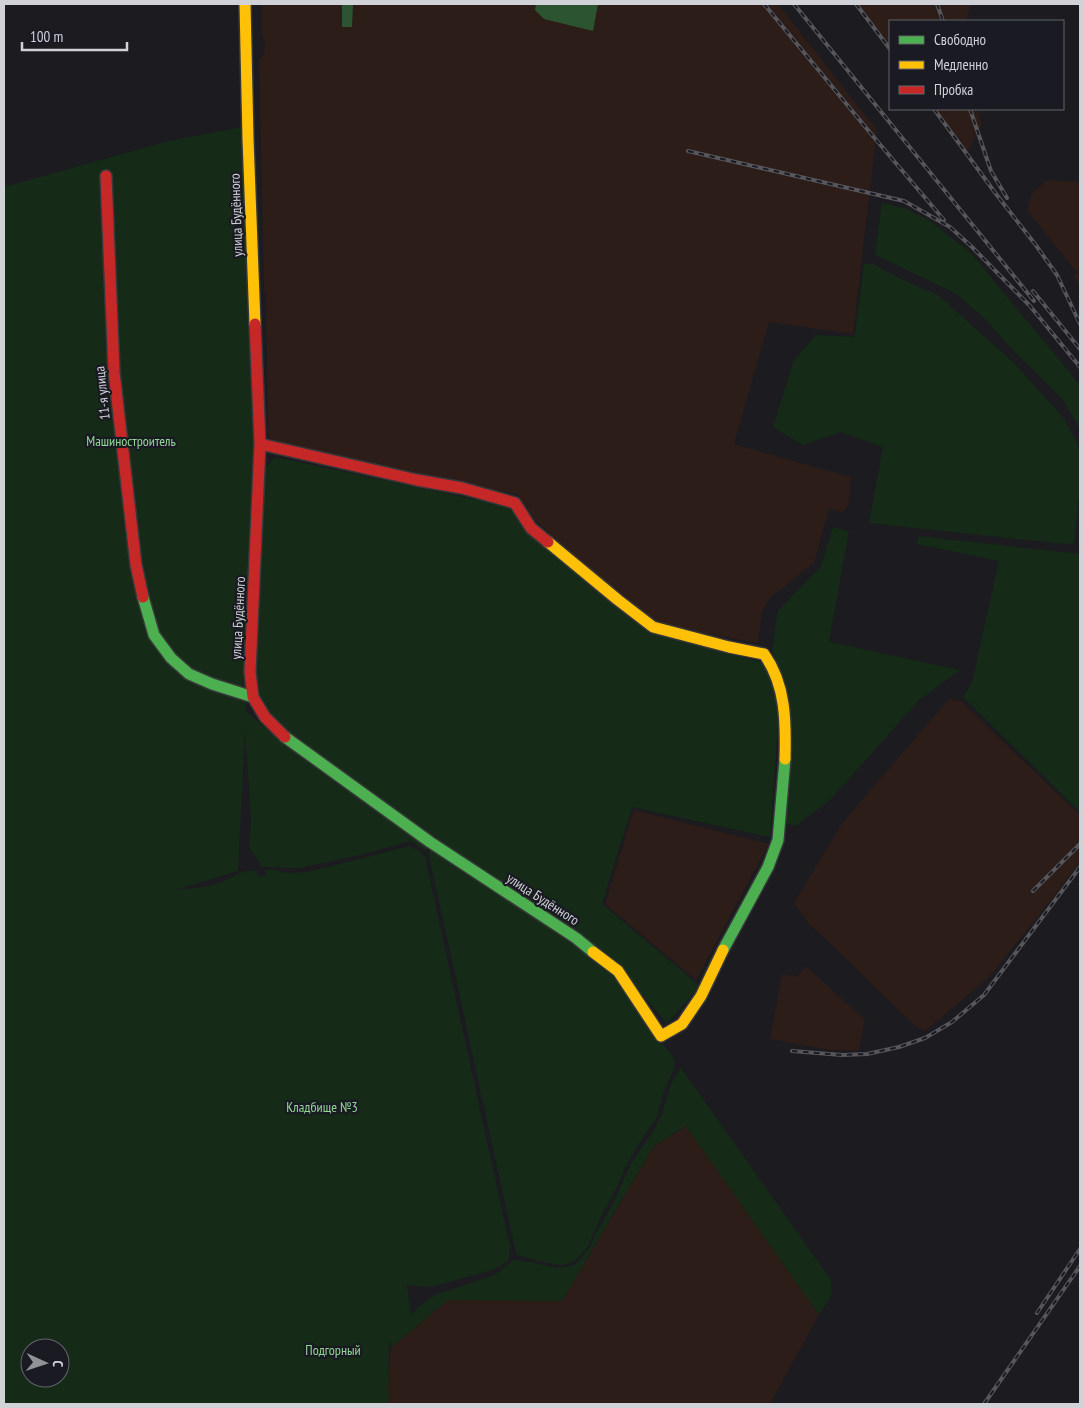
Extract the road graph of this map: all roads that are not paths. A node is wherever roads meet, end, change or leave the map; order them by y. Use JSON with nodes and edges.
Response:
{"nodes":[{"id":1,"x":245,"y":4,"type":"edge"},
{"id":2,"x":106,"y":176,"type":"dead end"},
{"id":3,"x":260,"y":444,"type":"junction"},
{"id":4,"x":254,"y":697,"type":"junction"}],
"edges":[{"from":1,"to":3,"type":"street","name":"улица Будённого"},
{"from":2,"to":4,"type":"street","name":"11-я улица"},
{"from":3,"to":4,"type":"street","name":"улица Будённого"},
{"from":3,"to":4,"type":"street","name":"улица Будённого"}]}
